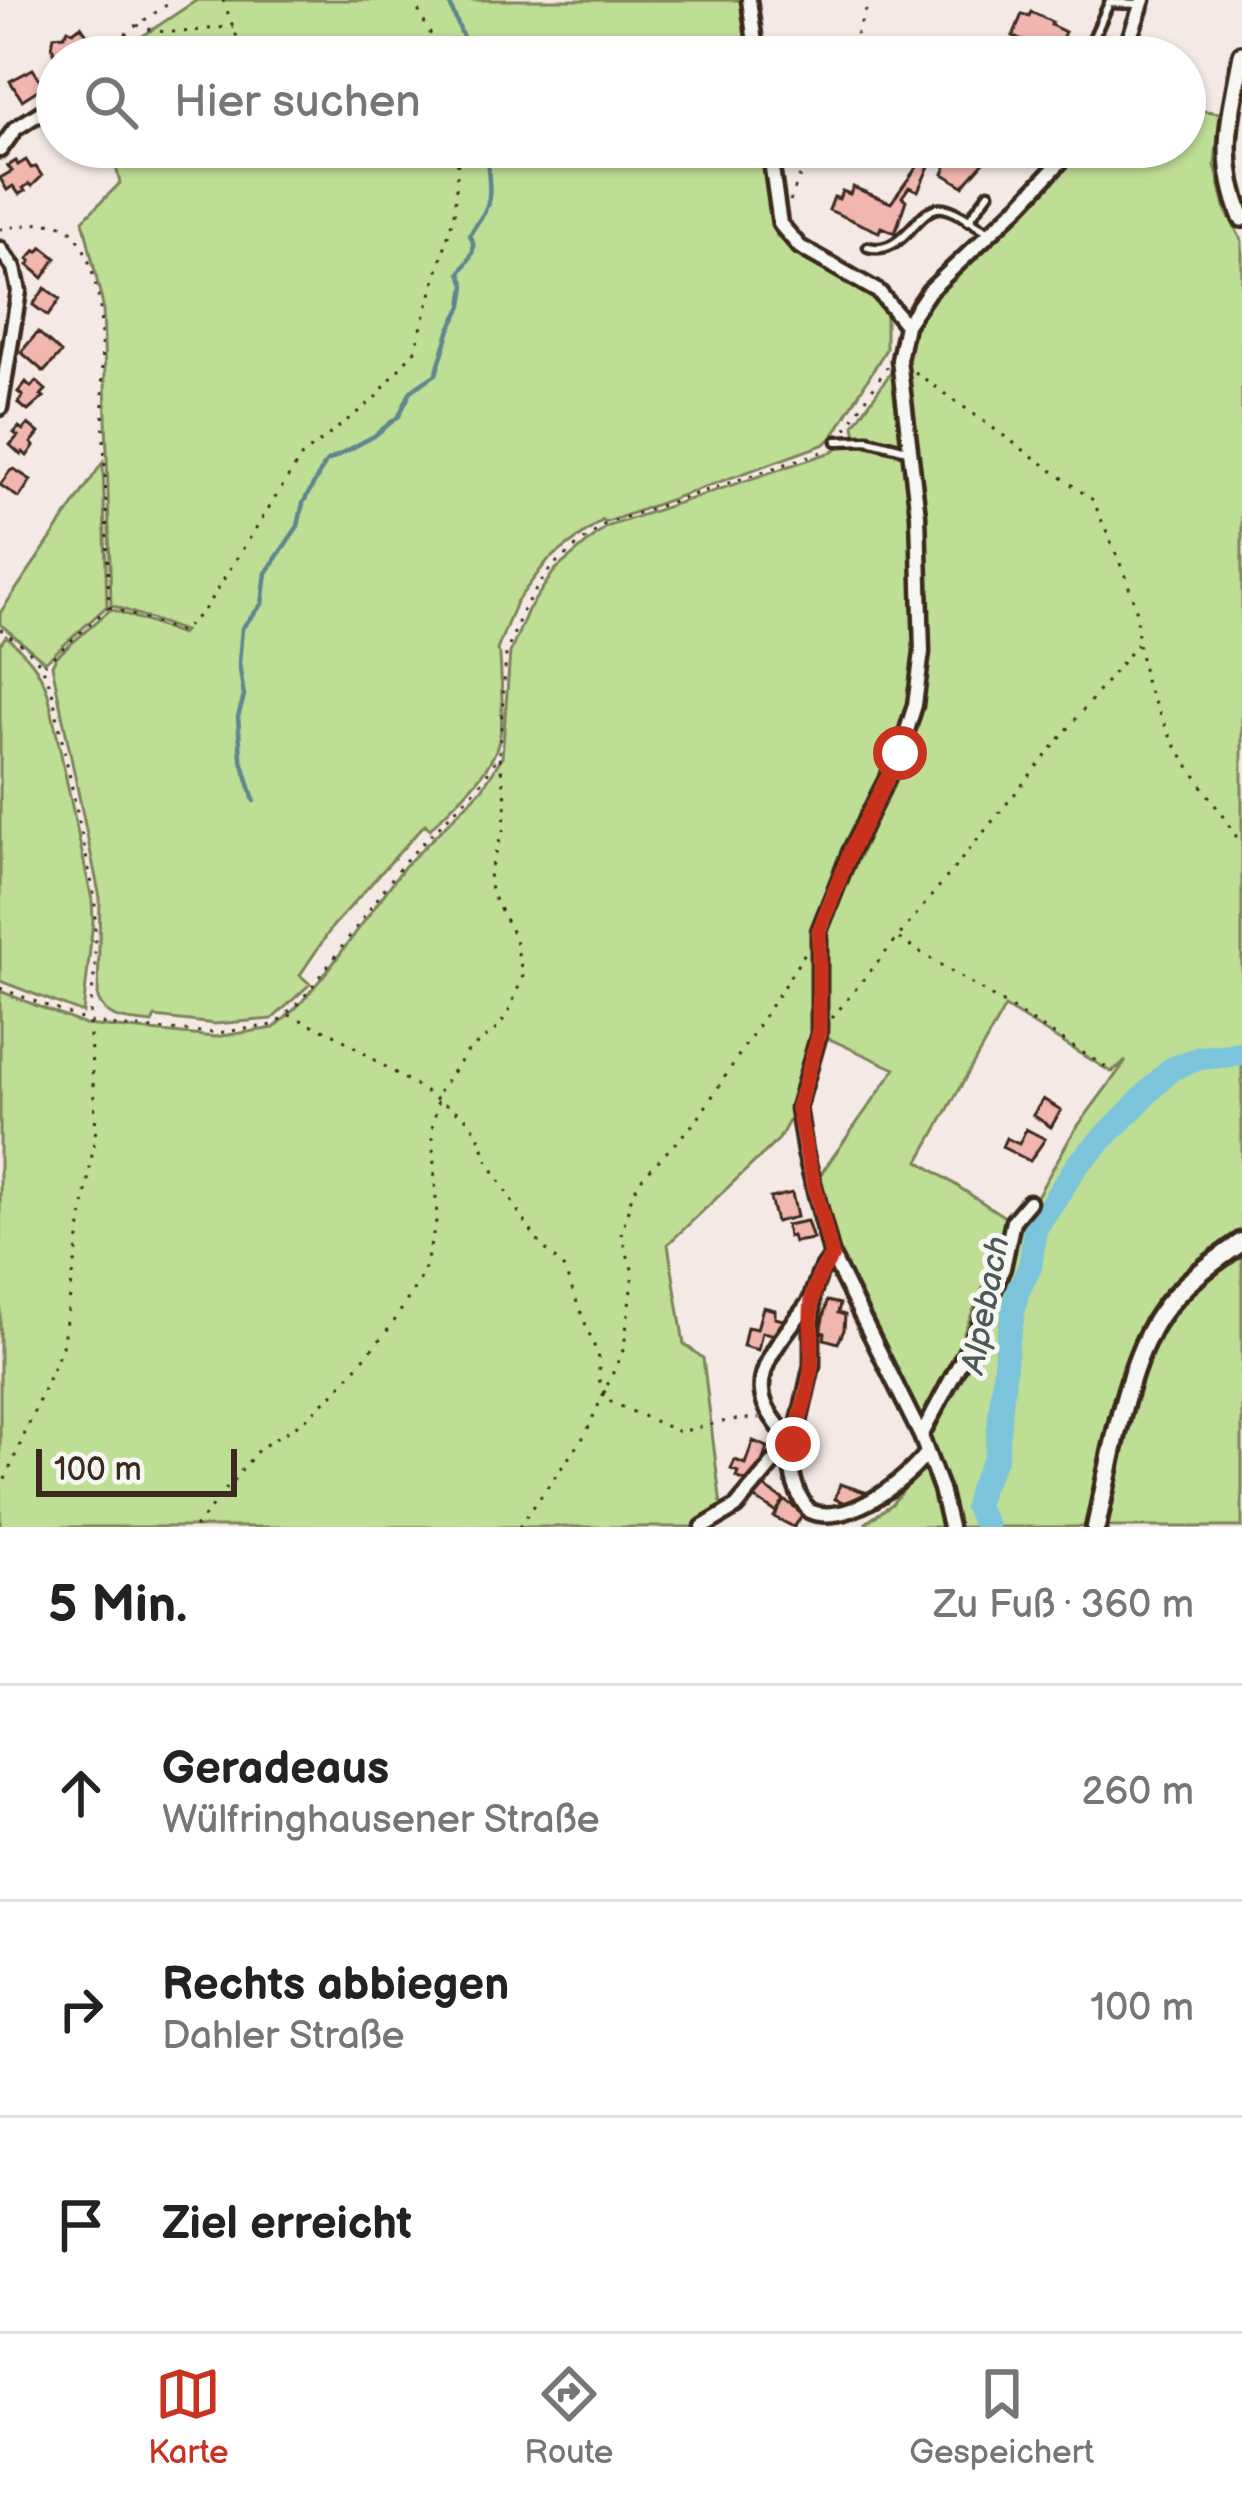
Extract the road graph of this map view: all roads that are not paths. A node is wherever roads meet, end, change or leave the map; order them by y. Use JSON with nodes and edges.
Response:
{"nodes":[{"id":1,"x":749,"y":0,"type":"edge"},
{"id":2,"x":1142,"y":2,"type":"edge"},
{"id":3,"x":754,"y":36,"type":"edge"},
{"id":4,"x":1094,"y":36,"type":"edge"},
{"id":5,"x":1130,"y":36,"type":"edge"},
{"id":6,"x":1242,"y":54,"type":"edge"},
{"id":7,"x":36,"y":116,"type":"edge"},
{"id":8,"x":0,"y":150,"type":"edge"},
{"id":9,"x":772,"y":168,"type":"edge"},
{"id":10,"x":1054,"y":168,"type":"edge"},
{"id":11,"x":989,"y":193,"type":"dead end"},
{"id":12,"x":1242,"y":218,"type":"edge"},
{"id":13,"x":968,"y":221,"type":"junction"},
{"id":14,"x":991,"y":233,"type":"junction"},
{"id":15,"x":868,"y":247,"type":"dead end"},
{"id":16,"x":0,"y":249,"type":"edge"},
{"id":17,"x":906,"y":326,"type":"junction"},
{"id":18,"x":0,"y":408,"type":"edge"},
{"id":19,"x":837,"y":441,"type":"road end"},
{"id":20,"x":910,"y":452,"type":"junction"},
{"id":21,"x":1029,"y":1202,"type":"dead end"},
{"id":22,"x":1242,"y":1242,"type":"edge"},
{"id":23,"x":832,"y":1256,"type":"junction"},
{"id":24,"x":811,"y":1299,"type":"junction"},
{"id":25,"x":921,"y":1436,"type":"junction"},
{"id":26,"x":793,"y":1444,"type":"junction"},
{"id":27,"x":927,"y":1453,"type":"junction"},
{"id":28,"x":703,"y":1527,"type":"edge"},
{"id":29,"x":950,"y":1527,"type":"edge"},
{"id":30,"x":1096,"y":1527,"type":"edge"}],
"edges":[{"from":1,"to":3,"type":"street"},
{"from":2,"to":4,"type":"lane"},
{"from":2,"to":5,"type":"street"},
{"from":6,"to":12,"type":"street"},
{"from":7,"to":8,"type":"street"},
{"from":9,"to":17,"type":"street"},
{"from":10,"to":14,"type":"street"},
{"from":11,"to":13,"type":"lane"},
{"from":13,"to":14,"type":"lane"},
{"from":13,"to":15,"type":"lane"},
{"from":14,"to":17,"type":"street"},
{"from":16,"to":18,"type":"street"},
{"from":17,"to":20,"type":"street"},
{"from":19,"to":20,"type":"lane"},
{"from":20,"to":23,"type":"street"},
{"from":21,"to":25,"type":"street"},
{"from":22,"to":30,"type":"main road"},
{"from":23,"to":24,"type":"street"},
{"from":23,"to":25,"type":"street"},
{"from":24,"to":26,"type":"street"},
{"from":24,"to":26,"type":"street"},
{"from":25,"to":27,"type":"street"},
{"from":26,"to":27,"type":"street"},
{"from":26,"to":28,"type":"street"},
{"from":27,"to":29,"type":"street"}]}
